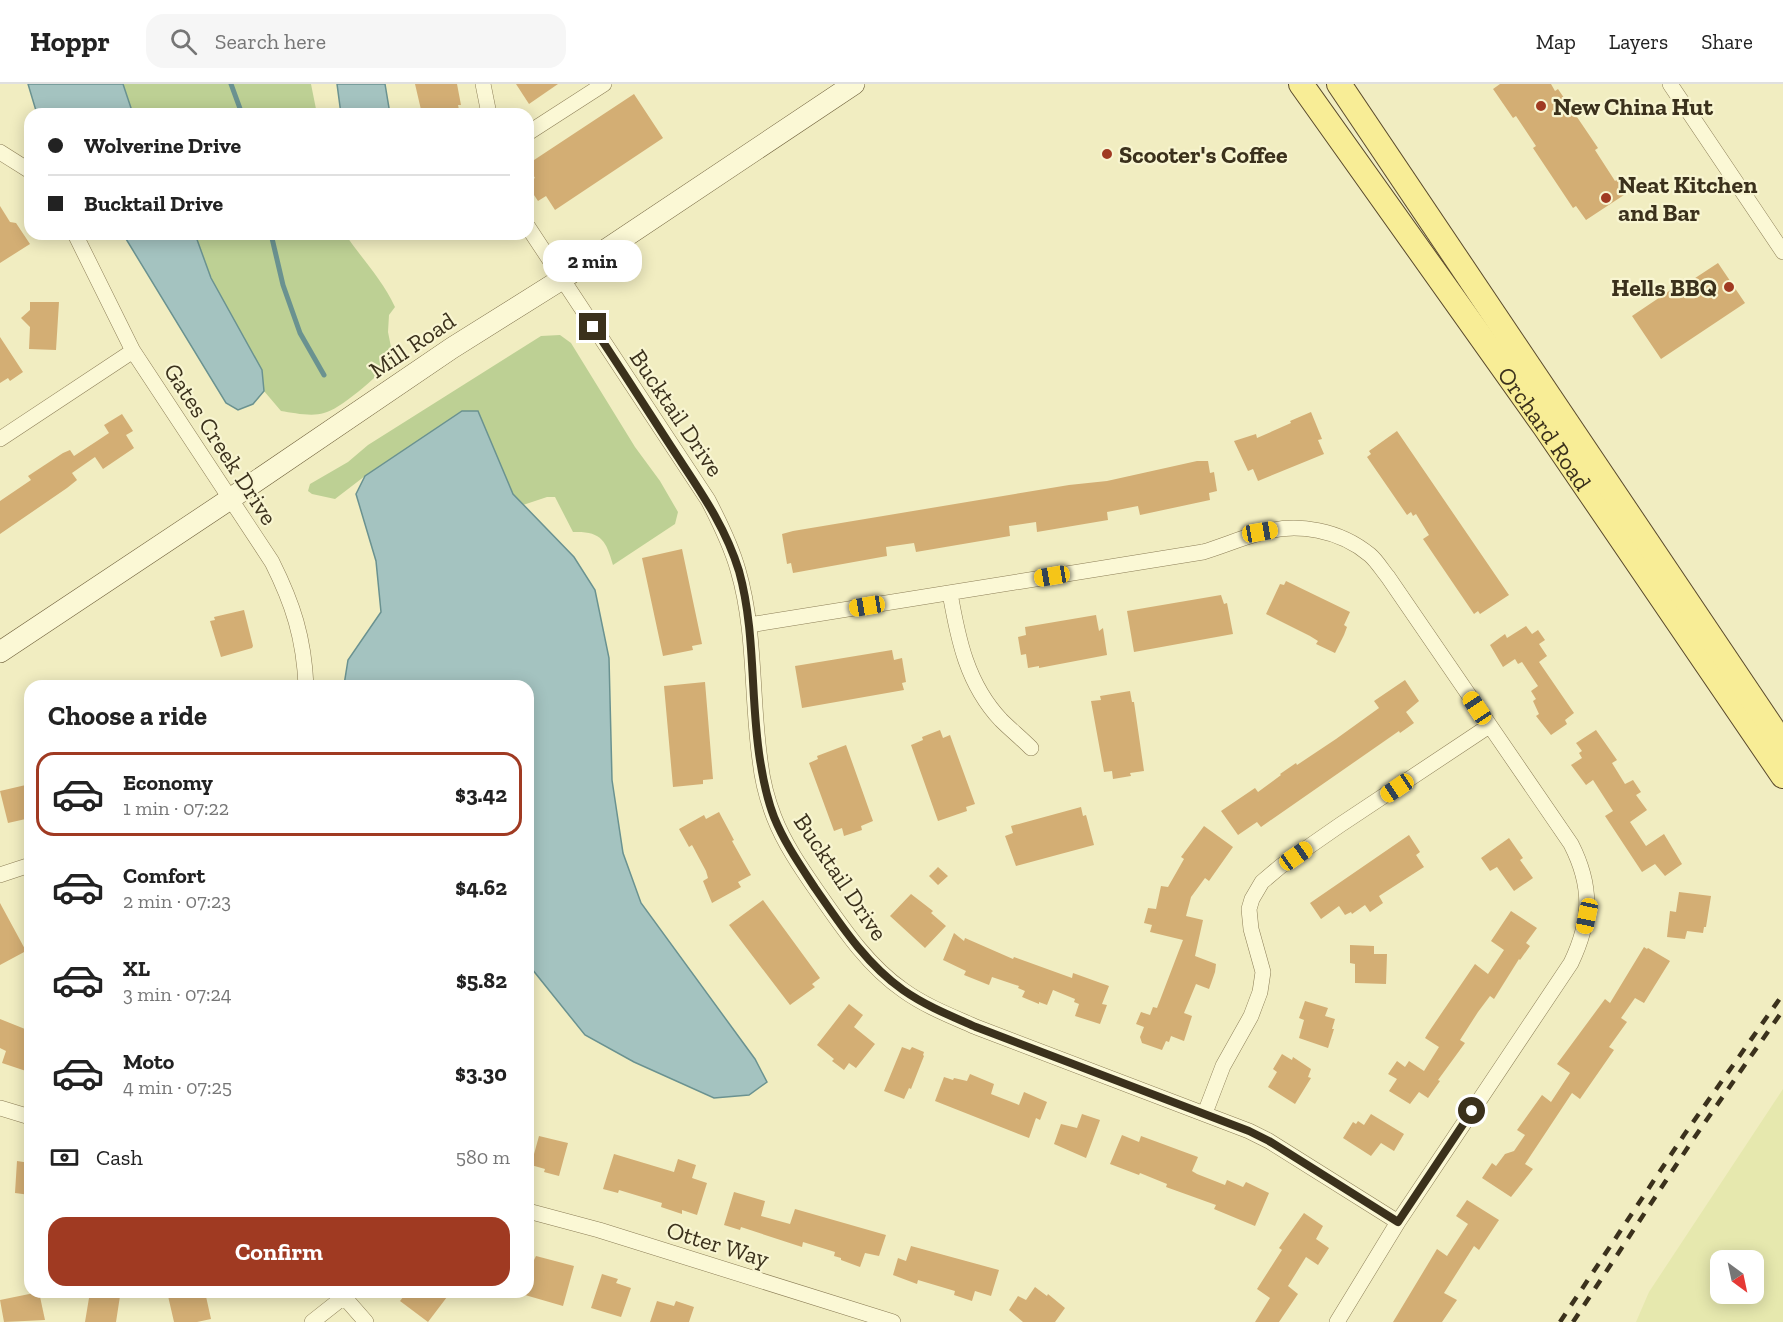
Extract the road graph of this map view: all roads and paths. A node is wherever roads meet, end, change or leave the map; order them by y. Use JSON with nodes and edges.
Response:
{"nodes":[{"id":1,"x":483,"y":84,"type":"edge"},
{"id":2,"x":604,"y":84,"type":"edge"},
{"id":3,"x":854,"y":84,"type":"edge"},
{"id":4,"x":1301,"y":84,"type":"edge"},
{"id":5,"x":1339,"y":84,"type":"edge"},
{"id":6,"x":1670,"y":84,"type":"edge"},
{"id":7,"x":488,"y":108,"type":"edge"},
{"id":8,"x":534,"y":129,"type":"edge"},
{"id":9,"x":0,"y":152,"type":"edge"},
{"id":10,"x":24,"y":167,"type":"edge"},
{"id":11,"x":534,"y":236,"type":"edge"},
{"id":12,"x":78,"y":240,"type":"edge"},
{"id":13,"x":1783,"y":252,"type":"edge"},
{"id":14,"x":562,"y":279,"type":"junction"},
{"id":15,"x":133,"y":351,"type":"junction"},
{"id":16,"x":0,"y":440,"type":"edge"},
{"id":17,"x":230,"y":499,"type":"junction"},
{"id":18,"x":950,"y":593,"type":"junction"},
{"id":19,"x":749,"y":625,"type":"junction"},
{"id":20,"x":0,"y":652,"type":"edge"},
{"id":21,"x":306,"y":680,"type":"edge"},
{"id":22,"x":1489,"y":726,"type":"junction"},
{"id":23,"x":1783,"y":744,"type":"edge"},
{"id":24,"x":1031,"y":748,"type":"dead end"},
{"id":25,"x":1783,"y":776,"type":"edge"},
{"id":26,"x":24,"y":867,"type":"edge"},
{"id":27,"x":0,"y":875,"type":"edge"},
{"id":28,"x":0,"y":1108,"type":"edge"},
{"id":29,"x":1205,"y":1113,"type":"junction"},
{"id":30,"x":24,"y":1115,"type":"edge"},
{"id":31,"x":534,"y":1213,"type":"edge"},
{"id":32,"x":1398,"y":1222,"type":"junction"},
{"id":33,"x":343,"y":1298,"type":"edge"},
{"id":34,"x":349,"y":1298,"type":"edge"},
{"id":35,"x":312,"y":1322,"type":"edge"},
{"id":36,"x":366,"y":1322,"type":"edge"},
{"id":37,"x":893,"y":1322,"type":"edge"},
{"id":38,"x":1337,"y":1322,"type":"edge"}],
"edges":[{"from":1,"to":7,"type":"street"},
{"from":2,"to":8,"type":"street"},
{"from":3,"to":14,"type":"street","name":"Mill Road"},
{"from":4,"to":25,"type":"main road","name":"Orchard Road"},
{"from":5,"to":23,"type":"main road","name":"Orchard Road"},
{"from":6,"to":13,"type":"street"},
{"from":9,"to":10,"type":"street"},
{"from":11,"to":14,"type":"street","name":"Bucktail Drive"},
{"from":12,"to":15,"type":"street","name":"Gates Creek Drive"},
{"from":14,"to":17,"type":"street","name":"Mill Road"},
{"from":14,"to":19,"type":"street","name":"Bucktail Drive"},
{"from":15,"to":16,"type":"street"},
{"from":15,"to":17,"type":"street","name":"Gates Creek Drive"},
{"from":17,"to":20,"type":"street","name":"Mill Road"},
{"from":17,"to":21,"type":"street","name":"Gates Creek Drive"},
{"from":18,"to":19,"type":"street"},
{"from":18,"to":22,"type":"street"},
{"from":18,"to":24,"type":"street"},
{"from":19,"to":29,"type":"street","name":"Bucktail Drive"},
{"from":22,"to":29,"type":"street"},
{"from":22,"to":32,"type":"street"},
{"from":26,"to":27,"type":"street"},
{"from":28,"to":30,"type":"street"},
{"from":29,"to":32,"type":"street","name":"Bucktail Drive"},
{"from":31,"to":37,"type":"street","name":"Otter Way"},
{"from":32,"to":38,"type":"street"},
{"from":33,"to":35,"type":"street"},
{"from":34,"to":36,"type":"street"}]}
